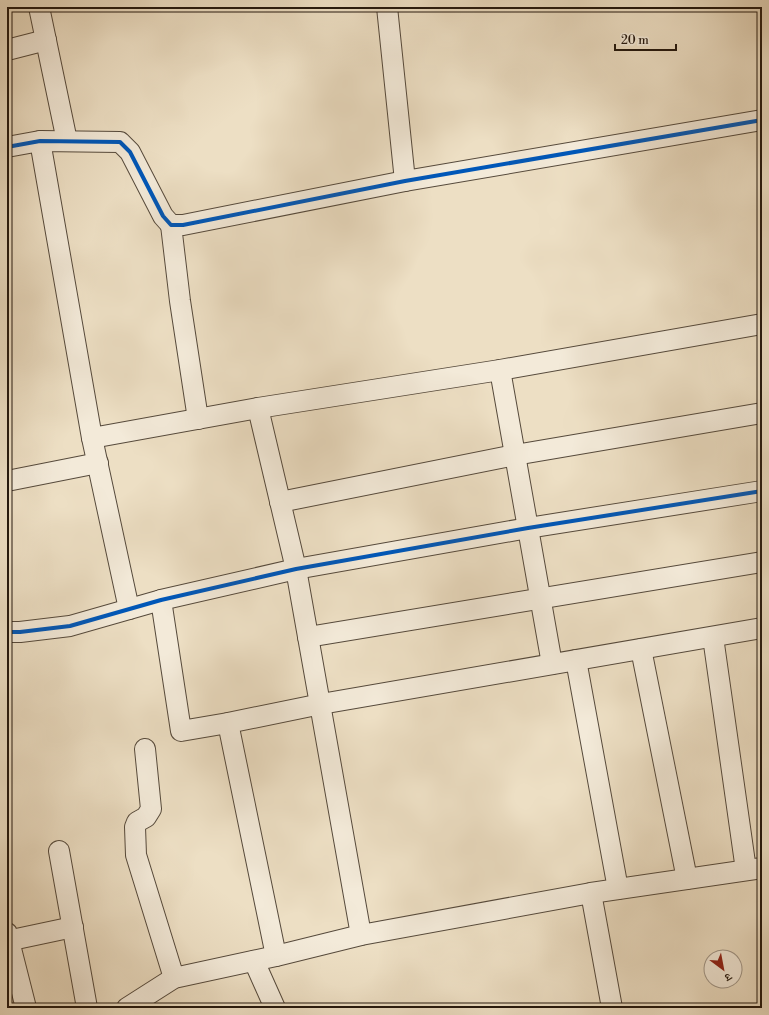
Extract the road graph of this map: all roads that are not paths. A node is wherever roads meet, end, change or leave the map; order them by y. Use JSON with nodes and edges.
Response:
{"nodes":[{"id":1,"x":39,"y":7,"type":"edge"},
{"id":2,"x":387,"y":7,"type":"edge"},
{"id":3,"x":46,"y":40,"type":"junction"},
{"id":4,"x":7,"y":50,"type":"edge"},
{"id":5,"x":762,"y":120,"type":"edge"},
{"id":6,"x":40,"y":141,"type":"junction"},
{"id":7,"x":67,"y":141,"type":"junction"},
{"id":8,"x":7,"y":146,"type":"edge"},
{"id":9,"x":406,"y":181,"type":"junction"},
{"id":10,"x":172,"y":225,"type":"junction"},
{"id":11,"x":762,"y":324,"type":"edge"},
{"id":12,"x":500,"y":370,"type":"junction"},
{"id":13,"x":258,"y":408,"type":"junction"},
{"id":14,"x":762,"y":412,"type":"edge"},
{"id":15,"x":198,"y":419,"type":"junction"},
{"id":16,"x":92,"y":438,"type":"junction"},
{"id":17,"x":515,"y":455,"type":"junction"},
{"id":18,"x":98,"y":464,"type":"junction"},
{"id":19,"x":7,"y":481,"type":"edge"},
{"id":20,"x":762,"y":491,"type":"edge"},
{"id":21,"x":280,"y":502,"type":"junction"},
{"id":22,"x":528,"y":528,"type":"junction"},
{"id":23,"x":762,"y":562,"type":"edge"},
{"id":24,"x":296,"y":569,"type":"junction"},
{"id":25,"x":540,"y":599,"type":"junction"},
{"id":26,"x":161,"y":600,"type":"junction"},
{"id":27,"x":128,"y":609,"type":"junction"},
{"id":28,"x":762,"y":628,"type":"edge"},
{"id":29,"x":7,"y":632,"type":"edge"},
{"id":30,"x":308,"y":637,"type":"junction"},
{"id":31,"x":712,"y":637,"type":"junction"},
{"id":32,"x":641,"y":649,"type":"junction"},
{"id":33,"x":576,"y":660,"type":"junction"},
{"id":34,"x":552,"y":664,"type":"junction"},
{"id":35,"x":321,"y":704,"type":"junction"},
{"id":36,"x":228,"y":723,"type":"junction"},
{"id":37,"x":145,"y":749,"type":"dead end"},
{"id":38,"x":59,"y":851,"type":"dead end"},
{"id":39,"x":754,"y":869,"type":"edge"},
{"id":40,"x":687,"y":879,"type":"junction"},
{"id":41,"x":618,"y":889,"type":"junction"},
{"id":42,"x":591,"y":893,"type":"junction"},
{"id":43,"x":73,"y":927,"type":"junction"},
{"id":44,"x":361,"y":935,"type":"junction"},
{"id":45,"x":8,"y":938,"type":"edge"},
{"id":46,"x":276,"y":956,"type":"junction"},
{"id":47,"x":254,"y":961,"type":"junction"},
{"id":48,"x":174,"y":978,"type":"junction"},
{"id":49,"x":26,"y":1008,"type":"edge"},
{"id":50,"x":87,"y":1008,"type":"edge"},
{"id":51,"x":127,"y":1008,"type":"edge"},
{"id":52,"x":275,"y":1008,"type":"edge"},
{"id":53,"x":612,"y":1008,"type":"edge"}],
"edges":[{"from":1,"to":3,"type":"street"},
{"from":2,"to":9,"type":"street"},
{"from":3,"to":4,"type":"street"},
{"from":3,"to":7,"type":"street"},
{"from":5,"to":9,"type":"street"},
{"from":6,"to":7,"type":"street"},
{"from":6,"to":8,"type":"street"},
{"from":6,"to":16,"type":"street"},
{"from":7,"to":10,"type":"street"},
{"from":9,"to":10,"type":"street"},
{"from":10,"to":15,"type":"street"},
{"from":11,"to":12,"type":"street"},
{"from":12,"to":13,"type":"street"},
{"from":12,"to":17,"type":"street"},
{"from":13,"to":15,"type":"street"},
{"from":13,"to":21,"type":"street"},
{"from":14,"to":17,"type":"street"},
{"from":15,"to":16,"type":"street"},
{"from":16,"to":18,"type":"street"},
{"from":17,"to":21,"type":"street"},
{"from":17,"to":22,"type":"street"},
{"from":18,"to":19,"type":"street"},
{"from":18,"to":27,"type":"street"},
{"from":20,"to":22,"type":"street"},
{"from":21,"to":24,"type":"street"},
{"from":22,"to":24,"type":"street"},
{"from":22,"to":25,"type":"street"},
{"from":23,"to":25,"type":"street"},
{"from":24,"to":26,"type":"street"},
{"from":24,"to":30,"type":"street"},
{"from":25,"to":30,"type":"street"},
{"from":25,"to":34,"type":"street"},
{"from":26,"to":27,"type":"street"},
{"from":26,"to":36,"type":"street"},
{"from":27,"to":29,"type":"street"},
{"from":28,"to":31,"type":"street"},
{"from":30,"to":35,"type":"street"},
{"from":31,"to":32,"type":"street"},
{"from":31,"to":39,"type":"street"},
{"from":32,"to":33,"type":"street"},
{"from":32,"to":40,"type":"street"},
{"from":33,"to":34,"type":"street"},
{"from":33,"to":41,"type":"street"},
{"from":34,"to":35,"type":"street"},
{"from":35,"to":36,"type":"street"},
{"from":35,"to":44,"type":"street"},
{"from":36,"to":46,"type":"street"},
{"from":37,"to":48,"type":"street"},
{"from":38,"to":43,"type":"street"},
{"from":39,"to":40,"type":"street"},
{"from":40,"to":41,"type":"street"},
{"from":41,"to":42,"type":"street"},
{"from":42,"to":44,"type":"street"},
{"from":42,"to":53,"type":"street"},
{"from":43,"to":45,"type":"street"},
{"from":43,"to":50,"type":"street"},
{"from":44,"to":46,"type":"street"},
{"from":45,"to":49,"type":"street"},
{"from":46,"to":47,"type":"street"},
{"from":47,"to":48,"type":"street"},
{"from":47,"to":52,"type":"street"},
{"from":48,"to":51,"type":"street"}]}
